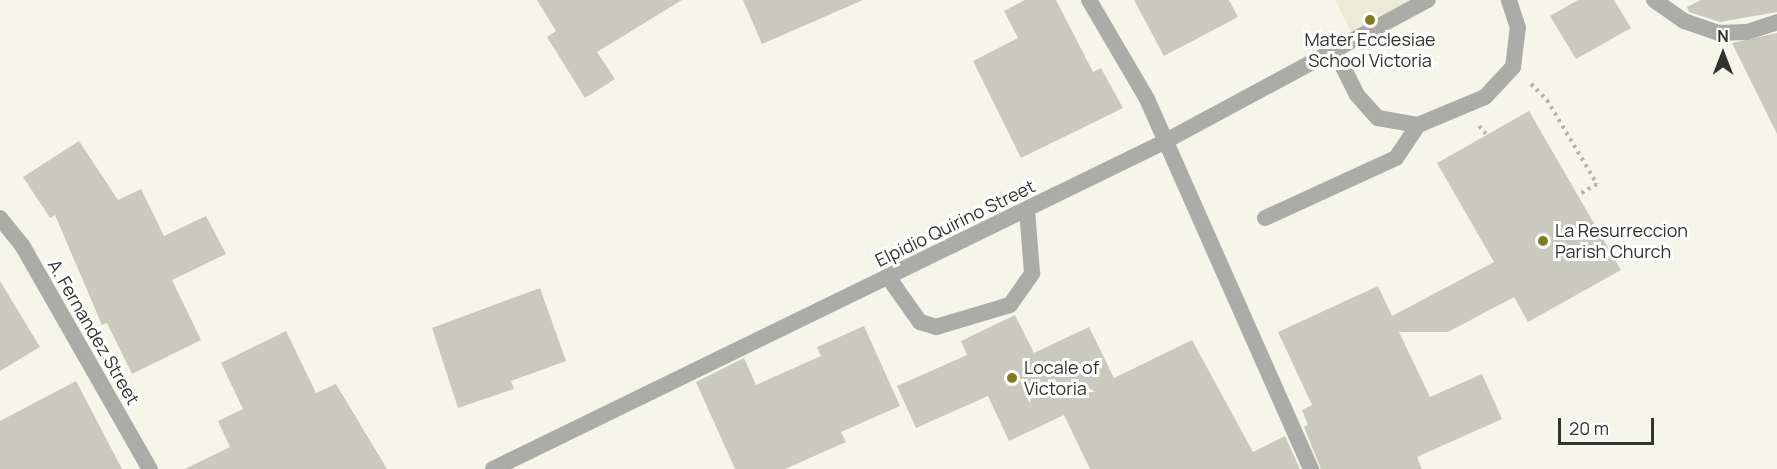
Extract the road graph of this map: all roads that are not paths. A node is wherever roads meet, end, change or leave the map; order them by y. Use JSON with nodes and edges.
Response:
{"nodes":[{"id":1,"x":1089,"y":0,"type":"edge"},
{"id":2,"x":1428,"y":0,"type":"edge"},
{"id":3,"x":1509,"y":0,"type":"edge"},
{"id":4,"x":1654,"y":0,"type":"edge"},
{"id":5,"x":1777,"y":22,"type":"edge"},
{"id":6,"x":1335,"y":51,"type":"junction"},
{"id":7,"x":1418,"y":125,"type":"junction"},
{"id":8,"x":1162,"y":143,"type":"junction"},
{"id":9,"x":1027,"y":210,"type":"junction"},
{"id":10,"x":0,"y":218,"type":"edge"},
{"id":11,"x":1265,"y":218,"type":"dead end"},
{"id":12,"x":888,"y":277,"type":"junction"},
{"id":13,"x":150,"y":469,"type":"edge"},
{"id":14,"x":493,"y":469,"type":"edge"},
{"id":15,"x":1311,"y":469,"type":"edge"}],
"edges":[{"from":1,"to":8,"type":"street"},
{"from":2,"to":6,"type":"street","name":"Elpidio Quirino Street"},
{"from":3,"to":7,"type":"street"},
{"from":4,"to":5,"type":"street"},
{"from":6,"to":7,"type":"street"},
{"from":6,"to":8,"type":"street","name":"Elpidio Quirino Street"},
{"from":7,"to":11,"type":"street"},
{"from":8,"to":9,"type":"street","name":"Elpidio Quirino Street"},
{"from":8,"to":15,"type":"street"},
{"from":9,"to":12,"type":"street","name":"Elpidio Quirino Street"},
{"from":9,"to":12,"type":"street"},
{"from":10,"to":13,"type":"street","name":"A. Fernandez Street"},
{"from":12,"to":14,"type":"street","name":"Elpidio Quirino Street"}]}
